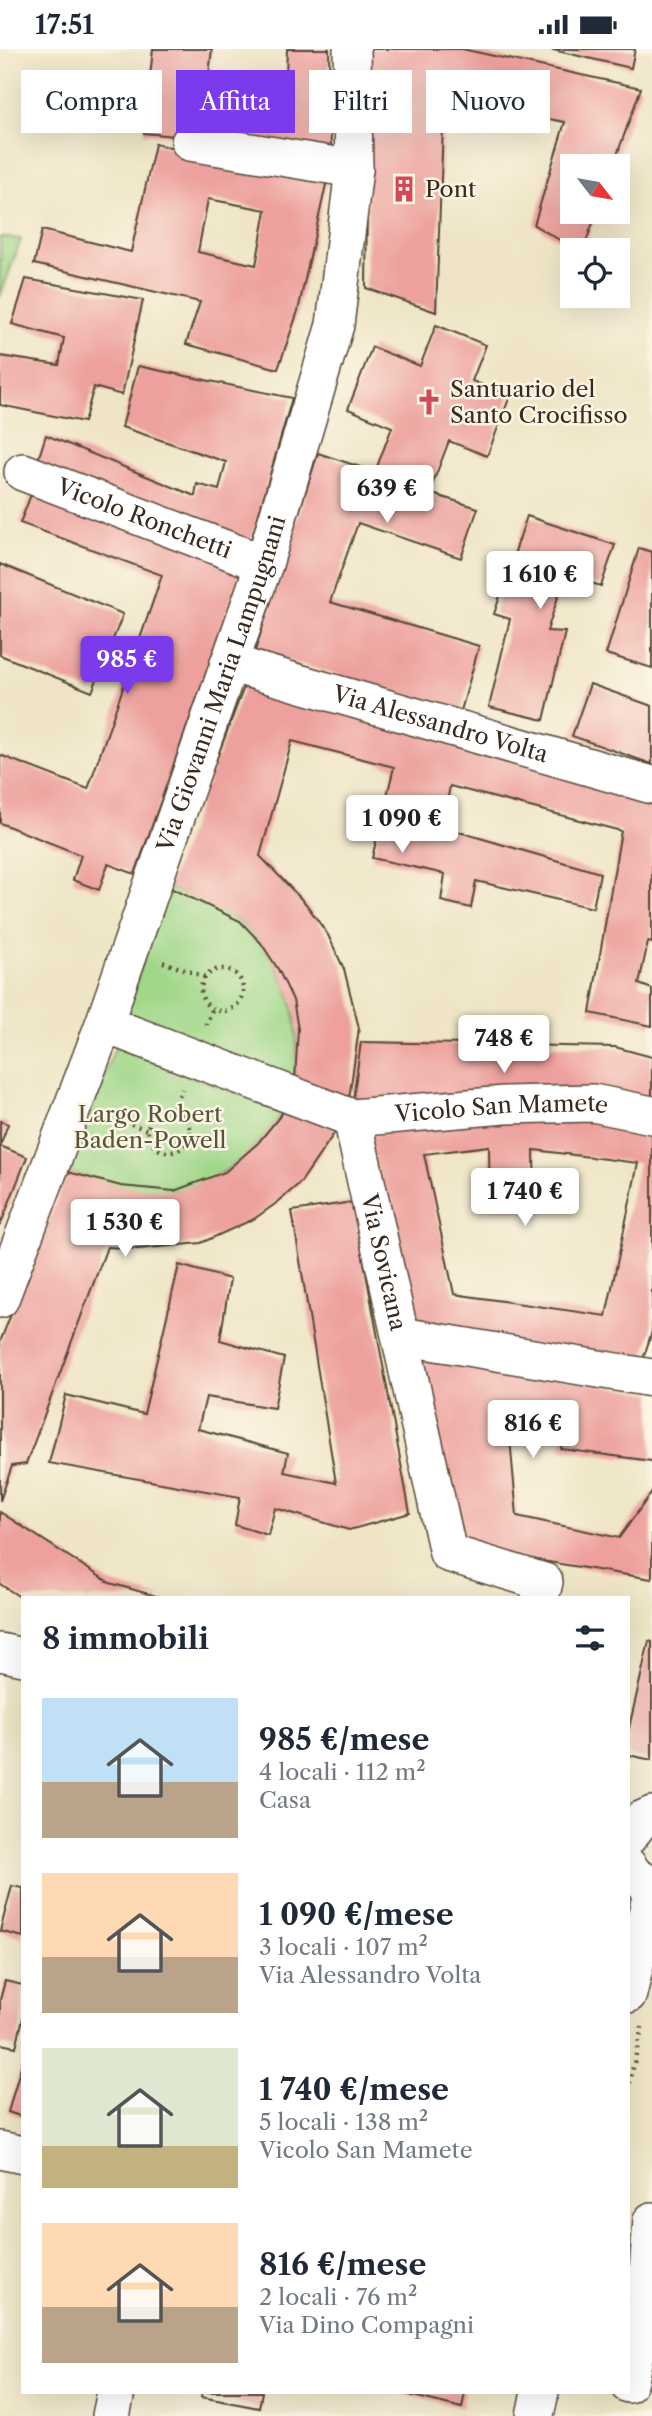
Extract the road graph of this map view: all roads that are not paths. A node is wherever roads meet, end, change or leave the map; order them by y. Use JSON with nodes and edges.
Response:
{"nodes":[{"id":1,"x":352,"y":49,"type":"edge"},
{"id":2,"x":190,"y":142,"type":"dead end"},
{"id":3,"x":354,"y":169,"type":"junction"},
{"id":4,"x":23,"y":472,"type":"dead end"},
{"id":5,"x":264,"y":563,"type":"junction"},
{"id":6,"x":229,"y":663,"type":"junction"},
{"id":7,"x":652,"y":785,"type":"edge"},
{"id":8,"x":104,"y":1024,"type":"junction"},
{"id":9,"x":652,"y":1115,"type":"edge"},
{"id":10,"x":352,"y":1118,"type":"junction"},
{"id":11,"x":0,"y":1299,"type":"edge"},
{"id":12,"x":401,"y":1336,"type":"junction"},
{"id":13,"x":652,"y":1378,"type":"edge"},
{"id":14,"x":541,"y":1596,"type":"edge"},
{"id":15,"x":0,"y":1651,"type":"edge"},
{"id":16,"x":21,"y":1656,"type":"edge"},
{"id":17,"x":630,"y":1808,"type":"edge"},
{"id":18,"x":652,"y":1815,"type":"edge"},
{"id":19,"x":630,"y":1834,"type":"edge"},
{"id":20,"x":630,"y":1868,"type":"edge"},
{"id":21,"x":652,"y":1886,"type":"edge"},
{"id":22,"x":652,"y":1893,"type":"edge"},
{"id":23,"x":636,"y":2007,"type":"edge"},
{"id":24,"x":0,"y":2150,"type":"edge"},
{"id":25,"x":21,"y":2155,"type":"edge"},
{"id":26,"x":652,"y":2221,"type":"edge"},
{"id":27,"x":648,"y":2311,"type":"edge"},
{"id":28,"x":630,"y":2377,"type":"edge"},
{"id":29,"x":116,"y":2394,"type":"edge"},
{"id":30,"x":540,"y":2394,"type":"edge"},
{"id":31,"x":626,"y":2394,"type":"edge"},
{"id":32,"x":111,"y":2416,"type":"edge"},
{"id":33,"x":534,"y":2416,"type":"edge"},
{"id":34,"x":621,"y":2416,"type":"edge"}],
"edges":[{"from":1,"to":3,"type":"street","name":"Via Giovanni Maria Lampugnani"},
{"from":2,"to":3,"type":"street"},
{"from":3,"to":5,"type":"street","name":"Via Giovanni Maria Lampugnani"},
{"from":4,"to":5,"type":"street","name":"Vicolo Ronchetti"},
{"from":5,"to":6,"type":"street","name":"Via Giovanni Maria Lampugnani"},
{"from":6,"to":7,"type":"street","name":"Via Alessandro Volta"},
{"from":6,"to":8,"type":"street","name":"Via Giovanni Maria Lampugnani"},
{"from":8,"to":10,"type":"street"},
{"from":8,"to":11,"type":"street","name":"Via Giovanni Maria Lampugnani"},
{"from":9,"to":10,"type":"street","name":"Vicolo San Mamete"},
{"from":10,"to":12,"type":"street","name":"Via Sovicana"},
{"from":12,"to":13,"type":"street"},
{"from":12,"to":14,"type":"street","name":"Via Sovicana"},
{"from":15,"to":16,"type":"street"},
{"from":17,"to":18,"type":"street"},
{"from":18,"to":19,"type":"street"},
{"from":20,"to":21,"type":"street"},
{"from":22,"to":23,"type":"street"},
{"from":24,"to":25,"type":"street"},
{"from":26,"to":27,"type":"street"},
{"from":27,"to":28,"type":"street"},
{"from":29,"to":32,"type":"street"},
{"from":30,"to":33,"type":"street"},
{"from":31,"to":34,"type":"street"}]}
